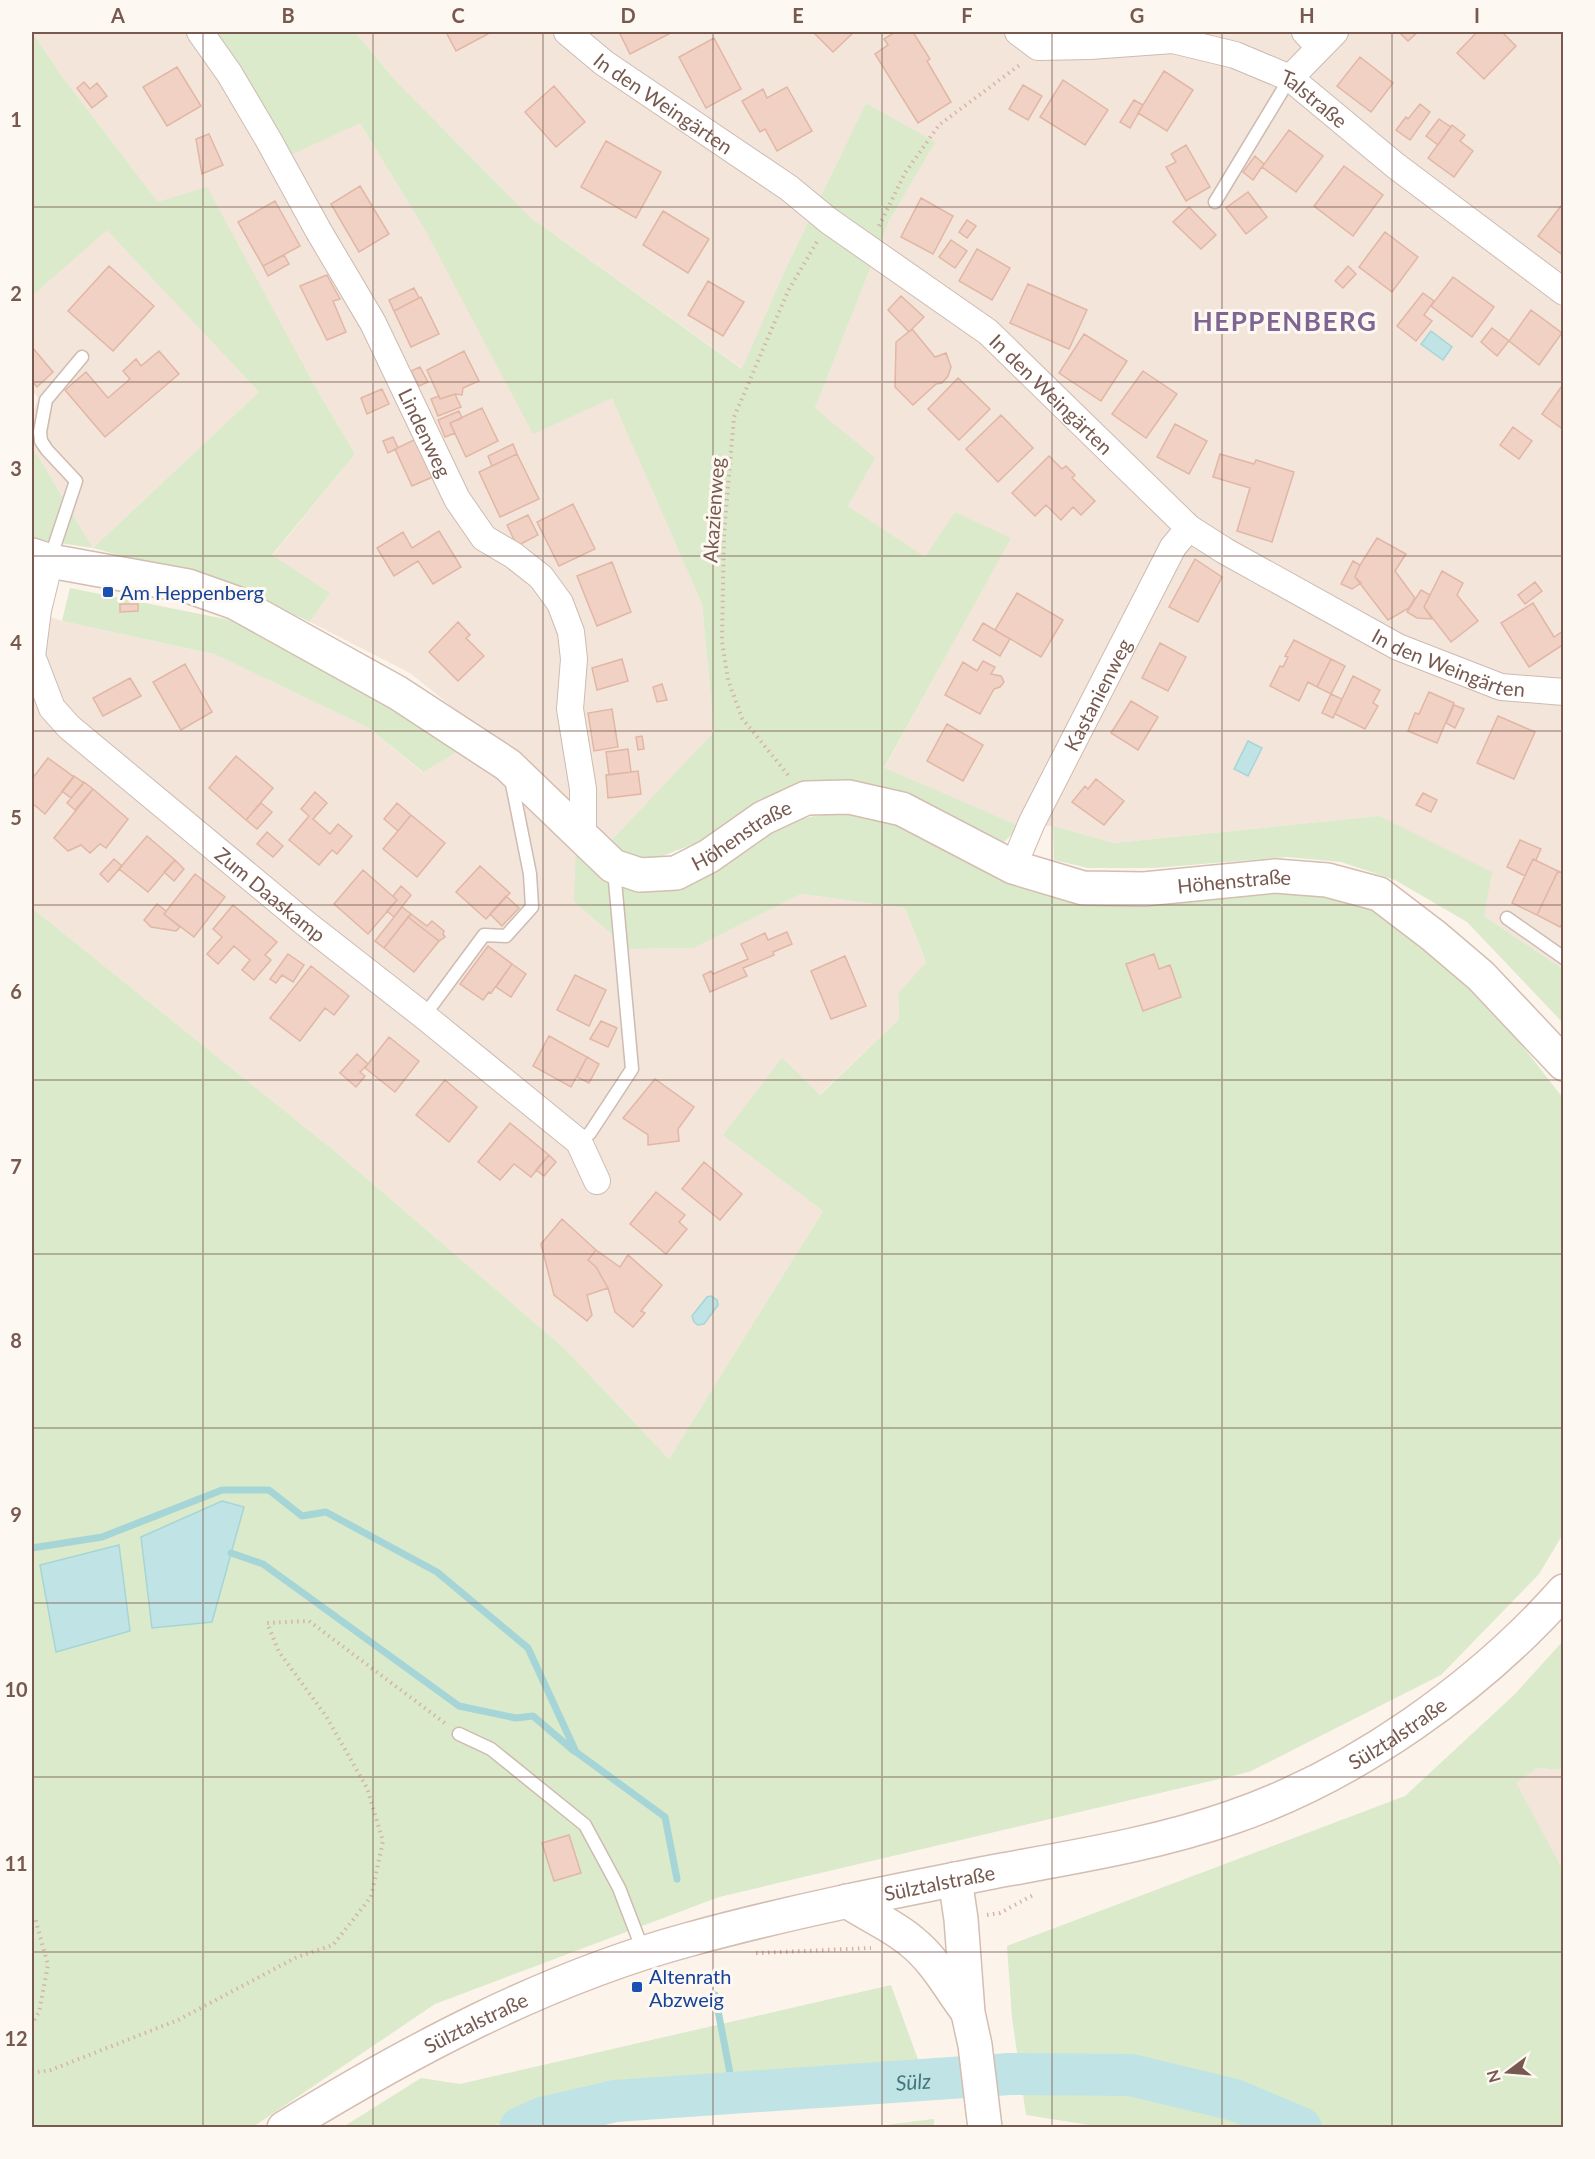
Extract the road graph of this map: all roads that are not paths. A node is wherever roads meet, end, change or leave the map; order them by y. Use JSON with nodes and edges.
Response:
{"nodes":[{"id":1,"x":200,"y":32,"type":"edge"},
{"id":2,"x":567,"y":32,"type":"edge"},
{"id":3,"x":1018,"y":32,"type":"edge"},
{"id":4,"x":1320,"y":37,"type":"edge"},
{"id":5,"x":1290,"y":78,"type":"junction"},
{"id":6,"x":1215,"y":202,"type":"dead end"},
{"id":7,"x":1563,"y":292,"type":"edge"},
{"id":8,"x":82,"y":357,"type":"dead end"},
{"id":9,"x":1189,"y":528,"type":"junction"},
{"id":10,"x":41,"y":558,"type":"edge"},
{"id":11,"x":1563,"y":692,"type":"edge"},
{"id":12,"x":508,"y":765,"type":"junction"},
{"id":13,"x":583,"y":837,"type":"junction"},
{"id":14,"x":613,"y":866,"type":"junction"},
{"id":15,"x":1013,"y":867,"type":"junction"},
{"id":16,"x":1507,"y":918,"type":"dead end"},
{"id":17,"x":1563,"y":958,"type":"edge"},
{"id":18,"x":424,"y":1016,"type":"junction"},
{"id":19,"x":1563,"y":1064,"type":"edge"},
{"id":20,"x":579,"y":1142,"type":"junction"},
{"id":21,"x":597,"y":1181,"type":"dead end"},
{"id":22,"x":1563,"y":1591,"type":"edge"},
{"id":23,"x":459,"y":1734,"type":"road end"},
{"id":24,"x":955,"y":1880,"type":"junction"},
{"id":25,"x":847,"y":1901,"type":"junction"},
{"id":26,"x":645,"y":1954,"type":"junction"},
{"id":27,"x":968,"y":2013,"type":"junction"},
{"id":28,"x":284,"y":2127,"type":"edge"},
{"id":29,"x":985,"y":2127,"type":"edge"}],
"edges":[{"from":1,"to":13,"type":"street","name":"Lindenweg"},
{"from":2,"to":9,"type":"street","name":"In den Weingärten"},
{"from":3,"to":5,"type":"street","name":"Talstraße"},
{"from":4,"to":5,"type":"street"},
{"from":5,"to":6,"type":"lane"},
{"from":5,"to":7,"type":"street","name":"Talstraße"},
{"from":8,"to":10,"type":"lane"},
{"from":9,"to":11,"type":"street","name":"In den Weingärten"},
{"from":9,"to":15,"type":"street","name":"Kastanienweg"},
{"from":10,"to":12,"type":"main road","name":"Höhenstraße"},
{"from":10,"to":18,"type":"street","name":"Zum Daaskamp"},
{"from":12,"to":13,"type":"main road","name":"Höhenstraße"},
{"from":12,"to":18,"type":"lane"},
{"from":13,"to":14,"type":"main road","name":"Höhenstraße"},
{"from":14,"to":15,"type":"main road","name":"Höhenstraße"},
{"from":14,"to":20,"type":"lane"},
{"from":15,"to":19,"type":"main road","name":"Höhenstraße"},
{"from":16,"to":17,"type":"lane"},
{"from":18,"to":20,"type":"street","name":"Zum Daaskamp"},
{"from":20,"to":21,"type":"street","name":"Zum Daaskamp"},
{"from":22,"to":24,"type":"main road","name":"Sülztalstraße"},
{"from":23,"to":26,"type":"lane"},
{"from":24,"to":25,"type":"main road","name":"Sülztalstraße"},
{"from":24,"to":27,"type":"main road"},
{"from":25,"to":26,"type":"main road","name":"Sülztalstraße"},
{"from":25,"to":27,"type":"main road"},
{"from":26,"to":28,"type":"main road","name":"Sülztalstraße"},
{"from":27,"to":29,"type":"main road"}]}
